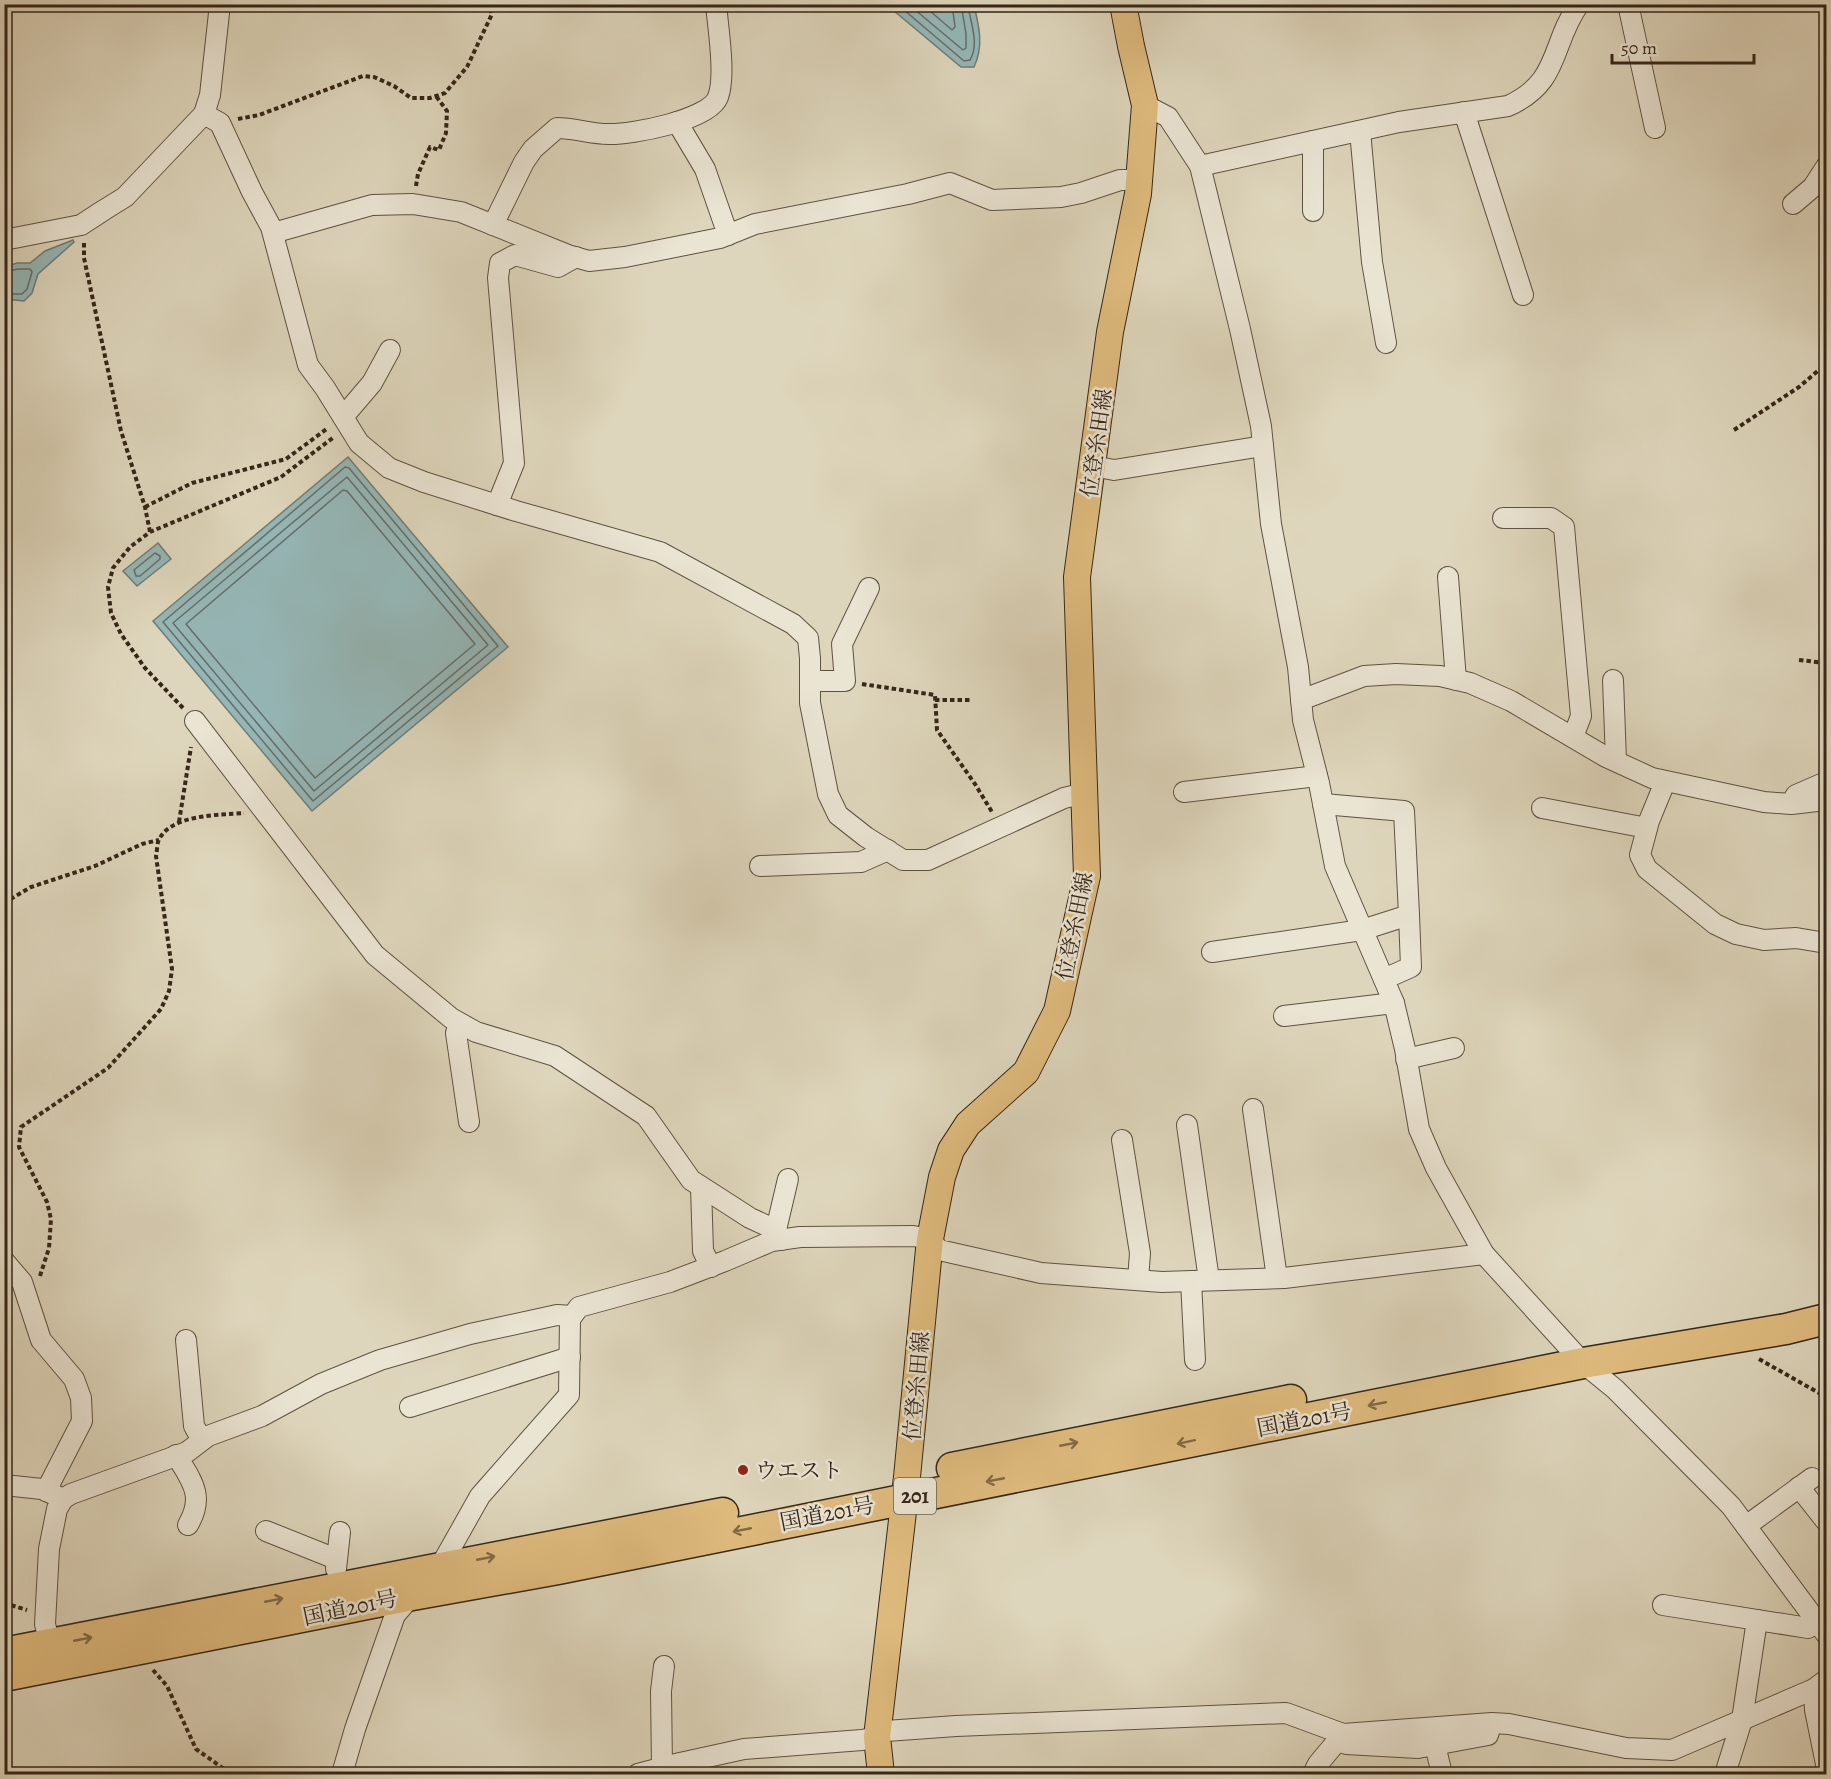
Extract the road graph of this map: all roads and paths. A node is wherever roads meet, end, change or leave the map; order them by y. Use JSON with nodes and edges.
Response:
{"nodes":[{"id":1,"x":220,"y":4,"type":"edge"},
{"id":2,"x":488,"y":4,"type":"edge"},
{"id":3,"x":716,"y":4,"type":"edge"},
{"id":4,"x":1123,"y":4,"type":"edge"},
{"id":5,"x":1579,"y":4,"type":"edge"},
{"id":6,"x":1628,"y":4,"type":"edge"},
{"id":7,"x":436,"y":96,"type":"junction"},
{"id":8,"x":1145,"y":105,"type":"junction"},
{"id":9,"x":1464,"y":112,"type":"junction"},
{"id":10,"x":212,"y":119,"type":"junction"},
{"id":11,"x":677,"y":122,"type":"junction"},
{"id":12,"x":1655,"y":128,"type":"dead end"},
{"id":13,"x":1360,"y":131,"type":"junction"},
{"id":14,"x":1313,"y":141,"type":"junction"},
{"id":15,"x":1200,"y":166,"type":"junction"},
{"id":16,"x":1827,"y":167,"type":"edge"},
{"id":17,"x":1139,"y":180,"type":"junction"},
{"id":18,"x":413,"y":204,"type":"junction"},
{"id":19,"x":1793,"y":204,"type":"dead end"},
{"id":20,"x":1313,"y":211,"type":"dead end"},
{"id":21,"x":81,"y":225,"type":"junction"},
{"id":22,"x":493,"y":225,"type":"junction"},
{"id":23,"x":273,"y":233,"type":"junction"},
{"id":24,"x":728,"y":235,"type":"junction"},
{"id":25,"x":4,"y":240,"type":"edge"},
{"id":26,"x":576,"y":257,"type":"junction"},
{"id":27,"x":1523,"y":295,"type":"dead end"},
{"id":28,"x":1386,"y":344,"type":"dead end"},
{"id":29,"x":390,"y":350,"type":"dead end"},
{"id":30,"x":1827,"y":364,"type":"edge"},
{"id":31,"x":346,"y":421,"type":"junction"},
{"id":32,"x":1734,"y":430,"type":"dead end"},
{"id":33,"x":1263,"y":446,"type":"junction"},
{"id":34,"x":1093,"y":466,"type":"junction"},
{"id":35,"x":496,"y":505,"type":"junction"},
{"id":36,"x":145,"y":507,"type":"junction"},
{"id":37,"x":1503,"y":518,"type":"dead end"},
{"id":38,"x":150,"y":531,"type":"junction"},
{"id":39,"x":1448,"y":577,"type":"dead end"},
{"id":40,"x":869,"y":588,"type":"dead end"},
{"id":41,"x":1799,"y":660,"type":"dead end"},
{"id":42,"x":1827,"y":663,"type":"edge"},
{"id":43,"x":1456,"y":680,"type":"junction"},
{"id":44,"x":1613,"y":680,"type":"dead end"},
{"id":45,"x":810,"y":681,"type":"junction"},
{"id":46,"x":845,"y":681,"type":"junction"},
{"id":47,"x":935,"y":700,"type":"junction"},
{"id":48,"x":971,"y":700,"type":"dead end"},
{"id":49,"x":1301,"y":700,"type":"junction"},
{"id":50,"x":195,"y":721,"type":"junction"},
{"id":51,"x":1573,"y":737,"type":"junction"},
{"id":52,"x":1616,"y":761,"type":"junction"},
{"id":53,"x":1317,"y":776,"type":"junction"},
{"id":54,"x":1665,"y":782,"type":"junction"},
{"id":55,"x":1827,"y":782,"type":"edge"},
{"id":56,"x":1184,"y":792,"type":"dead end"},
{"id":57,"x":1085,"y":793,"type":"junction"},
{"id":58,"x":1827,"y":800,"type":"edge"},
{"id":59,"x":1323,"y":804,"type":"junction"},
{"id":60,"x":1791,"y":804,"type":"junction"},
{"id":61,"x":1542,"y":808,"type":"dead end"},
{"id":62,"x":265,"y":810,"type":"junction"},
{"id":63,"x":179,"y":823,"type":"junction"},
{"id":64,"x":1000,"y":826,"type":"junction"},
{"id":65,"x":1647,"y":828,"type":"junction"},
{"id":66,"x":159,"y":840,"type":"junction"},
{"id":67,"x":888,"y":850,"type":"junction"},
{"id":68,"x":760,"y":866,"type":"dead end"},
{"id":69,"x":4,"y":903,"type":"edge"},
{"id":70,"x":1409,"y":915,"type":"junction"},
{"id":71,"x":1362,"y":930,"type":"junction"},
{"id":72,"x":1827,"y":943,"type":"edge"},
{"id":73,"x":1212,"y":952,"type":"dead end"},
{"id":74,"x":1384,"y":979,"type":"junction"},
{"id":75,"x":1394,"y":1003,"type":"junction"},
{"id":76,"x":1284,"y":1016,"type":"dead end"},
{"id":77,"x":459,"y":1023,"type":"junction"},
{"id":78,"x":1454,"y":1048,"type":"dead end"},
{"id":79,"x":1406,"y":1059,"type":"junction"},
{"id":80,"x":1253,"y":1109,"type":"dead end"},
{"id":81,"x":470,"y":1122,"type":"dead end"},
{"id":82,"x":1188,"y":1125,"type":"dead end"},
{"id":83,"x":1122,"y":1140,"type":"dead end"},
{"id":84,"x":788,"y":1179,"type":"dead end"},
{"id":85,"x":701,"y":1187,"type":"junction"},
{"id":86,"x":779,"y":1235,"type":"junction"},
{"id":87,"x":930,"y":1239,"type":"junction"},
{"id":88,"x":1484,"y":1254,"type":"junction"},
{"id":89,"x":4,"y":1261,"type":"edge"},
{"id":90,"x":711,"y":1266,"type":"junction"},
{"id":91,"x":1277,"y":1278,"type":"junction"},
{"id":92,"x":1138,"y":1280,"type":"junction"},
{"id":93,"x":1200,"y":1281,"type":"junction"},
{"id":94,"x":27,"y":1297,"type":"junction"},
{"id":95,"x":1827,"y":1300,"type":"edge"},
{"id":96,"x":572,"y":1316,"type":"junction"},
{"id":97,"x":1827,"y":1318,"type":"edge"},
{"id":98,"x":1743,"y":1336,"type":"junction"},
{"id":99,"x":186,"y":1340,"type":"dead end"},
{"id":100,"x":1576,"y":1355,"type":"junction"},
{"id":101,"x":570,"y":1357,"type":"junction"},
{"id":102,"x":1195,"y":1360,"type":"dead end"},
{"id":103,"x":1827,"y":1396,"type":"edge"},
{"id":104,"x":410,"y":1407,"type":"dead end"},
{"id":105,"x":202,"y":1440,"type":"junction"},
{"id":106,"x":176,"y":1455,"type":"junction"},
{"id":107,"x":4,"y":1485,"type":"edge"},
{"id":108,"x":906,"y":1487,"type":"junction"},
{"id":109,"x":55,"y":1495,"type":"junction"},
{"id":110,"x":1825,"y":1520,"type":"edge"},
{"id":111,"x":188,"y":1526,"type":"dead end"},
{"id":112,"x":1746,"y":1526,"type":"junction"},
{"id":113,"x":266,"y":1531,"type":"dead end"},
{"id":114,"x":340,"y":1532,"type":"dead end"},
{"id":115,"x":440,"y":1567,"type":"junction"},
{"id":116,"x":337,"y":1573,"type":"junction"},
{"id":117,"x":412,"y":1595,"type":"junction"},
{"id":118,"x":4,"y":1603,"type":"edge"},
{"id":119,"x":1663,"y":1605,"type":"dead end"},
{"id":120,"x":37,"y":1613,"type":"dead end"},
{"id":121,"x":1757,"y":1620,"type":"junction"},
{"id":122,"x":1822,"y":1629,"type":"edge"},
{"id":123,"x":50,"y":1645,"type":"junction"},
{"id":124,"x":4,"y":1653,"type":"edge"},
{"id":125,"x":664,"y":1666,"type":"dead end"},
{"id":126,"x":150,"y":1667,"type":"dead end"},
{"id":127,"x":4,"y":1676,"type":"edge"},
{"id":128,"x":1820,"y":1685,"type":"edge"},
{"id":129,"x":1742,"y":1720,"type":"junction"},
{"id":130,"x":1492,"y":1723,"type":"junction"},
{"id":131,"x":877,"y":1737,"type":"junction"},
{"id":132,"x":1340,"y":1739,"type":"junction"},
{"id":133,"x":1435,"y":1745,"type":"junction"},
{"id":134,"x":1827,"y":1764,"type":"edge"},
{"id":135,"x":662,"y":1768,"type":"junction"},
{"id":136,"x":231,"y":1774,"type":"edge"},
{"id":137,"x":342,"y":1774,"type":"edge"},
{"id":138,"x":638,"y":1774,"type":"edge"},
{"id":139,"x":881,"y":1774,"type":"edge"},
{"id":140,"x":1313,"y":1774,"type":"edge"},
{"id":141,"x":1442,"y":1774,"type":"edge"},
{"id":142,"x":1725,"y":1774,"type":"edge"}],
"edges":[{"from":1,"to":10,"type":"street"},
{"from":2,"to":7,"type":"path"},
{"from":3,"to":11,"type":"street"},
{"from":4,"to":8,"type":"main road","name":"位登糸田線"},
{"from":5,"to":9,"type":"street"},
{"from":6,"to":12,"type":"street"},
{"from":7,"to":10,"type":"path"},
{"from":7,"to":18,"type":"path"},
{"from":8,"to":15,"type":"street"},
{"from":8,"to":17,"type":"main road","name":"位登糸田線"},
{"from":9,"to":13,"type":"street"},
{"from":9,"to":27,"type":"street"},
{"from":10,"to":21,"type":"street"},
{"from":10,"to":23,"type":"street"},
{"from":11,"to":22,"type":"street"},
{"from":11,"to":24,"type":"street"},
{"from":13,"to":14,"type":"street"},
{"from":13,"to":28,"type":"street"},
{"from":14,"to":15,"type":"street"},
{"from":14,"to":20,"type":"street"},
{"from":15,"to":33,"type":"street"},
{"from":16,"to":19,"type":"street"},
{"from":17,"to":24,"type":"street"},
{"from":17,"to":34,"type":"main road","name":"位登糸田線"},
{"from":18,"to":22,"type":"street"},
{"from":18,"to":23,"type":"street"},
{"from":21,"to":25,"type":"street"},
{"from":21,"to":36,"type":"path"},
{"from":22,"to":26,"type":"street"},
{"from":23,"to":31,"type":"street"},
{"from":24,"to":26,"type":"street"},
{"from":26,"to":35,"type":"street"},
{"from":29,"to":31,"type":"street"},
{"from":30,"to":32,"type":"path"},
{"from":31,"to":35,"type":"street"},
{"from":31,"to":36,"type":"path"},
{"from":31,"to":38,"type":"path"},
{"from":33,"to":34,"type":"street"},
{"from":33,"to":49,"type":"street"},
{"from":34,"to":57,"type":"main road","name":"位登糸田線"},
{"from":35,"to":45,"type":"street"},
{"from":36,"to":38,"type":"path"},
{"from":37,"to":51,"type":"street"},
{"from":38,"to":50,"type":"path"},
{"from":39,"to":43,"type":"street"},
{"from":40,"to":46,"type":"street"},
{"from":41,"to":42,"type":"path"},
{"from":43,"to":49,"type":"street"},
{"from":43,"to":51,"type":"street"},
{"from":44,"to":52,"type":"street"},
{"from":45,"to":46,"type":"street"},
{"from":45,"to":67,"type":"street"},
{"from":46,"to":47,"type":"path"},
{"from":47,"to":48,"type":"path"},
{"from":47,"to":64,"type":"path"},
{"from":49,"to":53,"type":"street"},
{"from":50,"to":62,"type":"street"},
{"from":50,"to":63,"type":"path"},
{"from":51,"to":52,"type":"street"},
{"from":52,"to":54,"type":"street"},
{"from":53,"to":56,"type":"street"},
{"from":53,"to":59,"type":"street"},
{"from":54,"to":60,"type":"street"},
{"from":54,"to":65,"type":"street"},
{"from":55,"to":60,"type":"street"},
{"from":57,"to":64,"type":"street"},
{"from":57,"to":87,"type":"main road","name":"位登糸田線"},
{"from":58,"to":60,"type":"street"},
{"from":59,"to":70,"type":"street"},
{"from":59,"to":71,"type":"street"},
{"from":61,"to":65,"type":"street"},
{"from":62,"to":63,"type":"path"},
{"from":62,"to":77,"type":"street"},
{"from":63,"to":66,"type":"path"},
{"from":64,"to":67,"type":"street"},
{"from":65,"to":72,"type":"street"},
{"from":66,"to":69,"type":"path"},
{"from":66,"to":94,"type":"path"},
{"from":67,"to":68,"type":"street"},
{"from":70,"to":71,"type":"street"},
{"from":70,"to":74,"type":"street"},
{"from":71,"to":73,"type":"street"},
{"from":71,"to":74,"type":"street"},
{"from":74,"to":75,"type":"street"},
{"from":75,"to":76,"type":"street"},
{"from":75,"to":79,"type":"street"},
{"from":77,"to":81,"type":"street"},
{"from":77,"to":85,"type":"street"},
{"from":78,"to":79,"type":"street"},
{"from":79,"to":88,"type":"street"},
{"from":80,"to":91,"type":"street"},
{"from":82,"to":93,"type":"street"},
{"from":83,"to":92,"type":"street"},
{"from":84,"to":86,"type":"street"},
{"from":85,"to":86,"type":"street"},
{"from":85,"to":90,"type":"street"},
{"from":86,"to":87,"type":"street"},
{"from":86,"to":90,"type":"street"},
{"from":87,"to":92,"type":"street"},
{"from":87,"to":108,"type":"main road","name":"位登糸田線"},
{"from":88,"to":91,"type":"street"},
{"from":88,"to":100,"type":"street"},
{"from":89,"to":94,"type":"street"},
{"from":90,"to":96,"type":"street"},
{"from":91,"to":93,"type":"street"},
{"from":92,"to":93,"type":"street"},
{"from":93,"to":102,"type":"street"},
{"from":94,"to":109,"type":"street"},
{"from":95,"to":100,"type":"highway","name":"国道201号","number":"201"},
{"from":96,"to":101,"type":"street"},
{"from":96,"to":105,"type":"street"},
{"from":97,"to":98,"type":"highway","name":"国道201号","number":"201"},
{"from":98,"to":100,"type":"highway","name":"国道201号","number":"201"},
{"from":98,"to":103,"type":"path"},
{"from":99,"to":105,"type":"street"},
{"from":100,"to":108,"type":"highway","name":"国道201号","number":"201"},
{"from":100,"to":112,"type":"street"},
{"from":101,"to":104,"type":"street"},
{"from":101,"to":115,"type":"street"},
{"from":105,"to":106,"type":"street"},
{"from":106,"to":109,"type":"street"},
{"from":106,"to":111,"type":"street"},
{"from":107,"to":109,"type":"street"},
{"from":115,"to":108,"type":"highway","name":"国道201号","number":"201","one_way":true},
{"from":108,"to":117,"type":"highway","name":"国道201号","number":"201","one_way":true},
{"from":108,"to":131,"type":"main road","name":"位登糸田線"},
{"from":109,"to":123,"type":"street"},
{"from":110,"to":112,"type":"street"},
{"from":112,"to":122,"type":"street"},
{"from":113,"to":116,"type":"street"},
{"from":114,"to":116,"type":"street"},
{"from":115,"to":116,"type":"highway","name":"国道201号","number":"201"},
{"from":115,"to":117,"type":"street"},
{"from":123,"to":116,"type":"highway","name":"国道201号","number":"201","one_way":true},
{"from":117,"to":127,"type":"highway","name":"国道201号","number":"201"},
{"from":117,"to":137,"type":"street"},
{"from":118,"to":120,"type":"path"},
{"from":119,"to":121,"type":"street"},
{"from":121,"to":122,"type":"street"},
{"from":121,"to":129,"type":"street"},
{"from":123,"to":124,"type":"highway","name":"国道201号","number":"201"},
{"from":125,"to":135,"type":"street"},
{"from":126,"to":136,"type":"path"},
{"from":128,"to":129,"type":"street"},
{"from":128,"to":134,"type":"street"},
{"from":129,"to":130,"type":"street"},
{"from":129,"to":142,"type":"street"},
{"from":130,"to":132,"type":"street"},
{"from":130,"to":133,"type":"street"},
{"from":131,"to":132,"type":"street"},
{"from":131,"to":135,"type":"street"},
{"from":131,"to":139,"type":"main road","name":"位登糸田線"},
{"from":132,"to":133,"type":"street"},
{"from":132,"to":140,"type":"street"},
{"from":133,"to":141,"type":"street"},
{"from":135,"to":138,"type":"street"}]}
